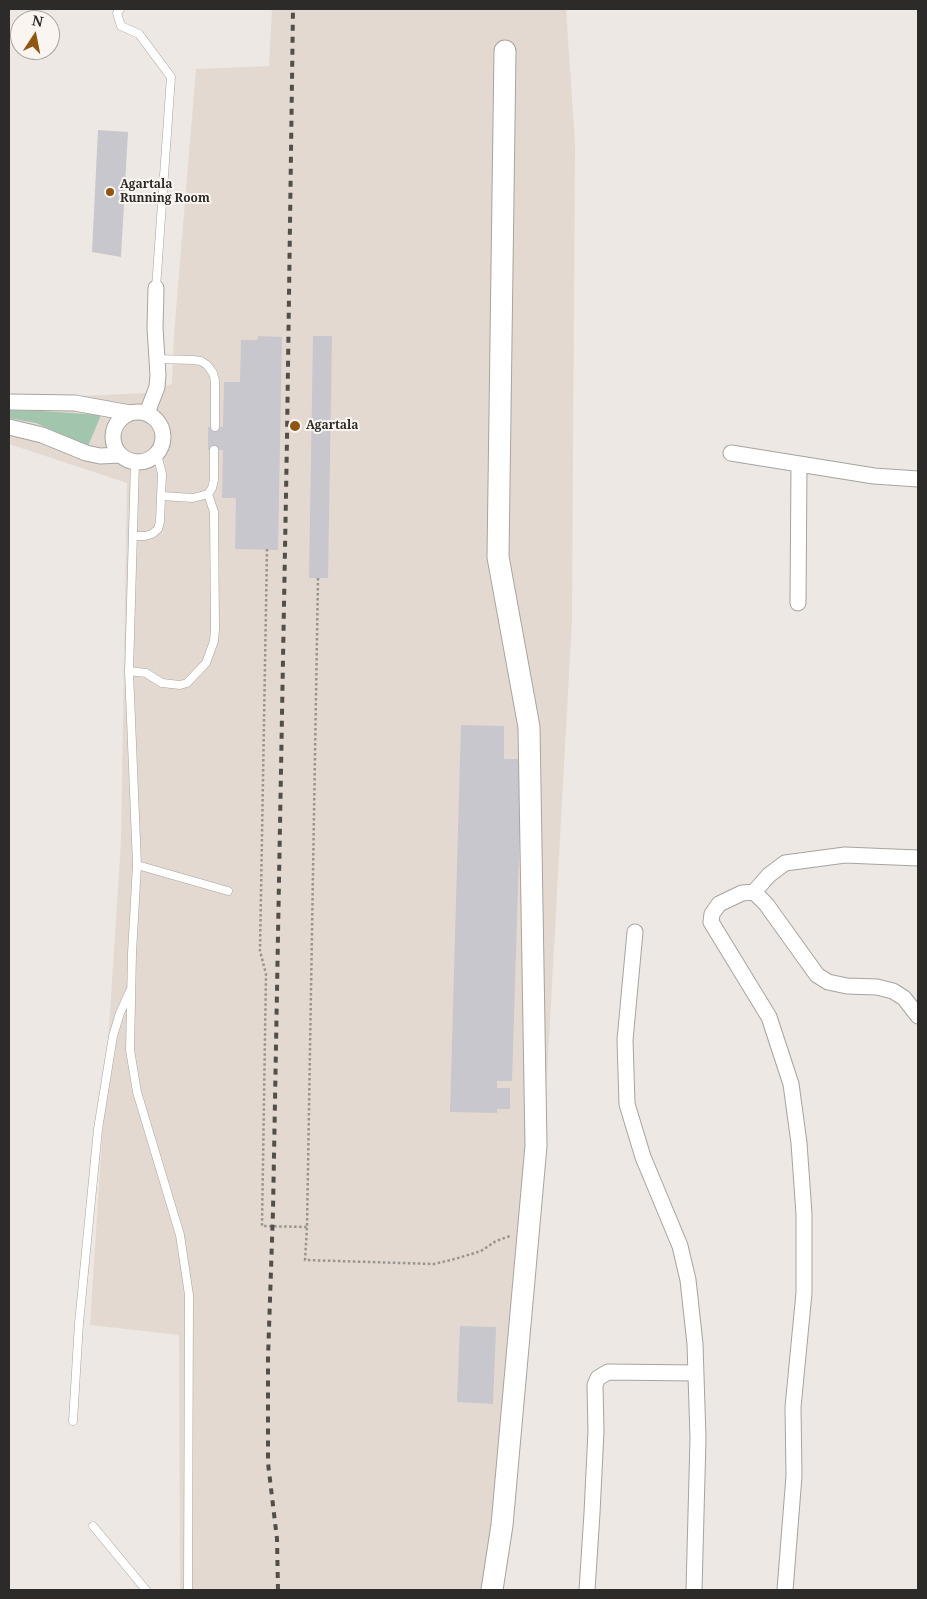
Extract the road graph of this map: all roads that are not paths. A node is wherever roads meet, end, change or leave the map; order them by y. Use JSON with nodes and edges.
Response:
{"nodes":[{"id":1,"x":120,"y":9,"type":"edge"},
{"id":2,"x":505,"y":51,"type":"dead end"},
{"id":3,"x":156,"y":288,"type":"joint"},
{"id":4,"x":157,"y":359,"type":"junction"},
{"id":5,"x":9,"y":402,"type":"edge"},
{"id":6,"x":130,"y":413,"type":"junction"},
{"id":7,"x":147,"y":413,"type":"junction"},
{"id":8,"x":9,"y":426,"type":"edge"},
{"id":9,"x":215,"y":427,"type":"dead end"},
{"id":10,"x":214,"y":450,"type":"dead end"},
{"id":11,"x":731,"y":453,"type":"dead end"},
{"id":12,"x":157,"y":454,"type":"junction"},
{"id":13,"x":120,"y":455,"type":"junction"},
{"id":14,"x":135,"y":462,"type":"junction"},
{"id":15,"x":799,"y":464,"type":"junction"},
{"id":16,"x":918,"y":478,"type":"edge"},
{"id":17,"x":208,"y":494,"type":"junction"},
{"id":18,"x":162,"y":496,"type":"junction"},
{"id":19,"x":133,"y":536,"type":"junction"},
{"id":20,"x":798,"y":603,"type":"dead end"},
{"id":21,"x":129,"y":671,"type":"junction"},
{"id":22,"x":918,"y":858,"type":"edge"},
{"id":23,"x":137,"y":865,"type":"junction"},
{"id":24,"x":228,"y":891,"type":"dead end"},
{"id":25,"x":754,"y":892,"type":"junction"},
{"id":26,"x":635,"y":932,"type":"dead end"},
{"id":27,"x":131,"y":988,"type":"junction"},
{"id":28,"x":918,"y":1016,"type":"edge"},
{"id":29,"x":696,"y":1373,"type":"junction"},
{"id":30,"x":73,"y":1421,"type":"dead end"},
{"id":31,"x":93,"y":1526,"type":"dead end"},
{"id":32,"x":146,"y":1590,"type":"edge"},
{"id":33,"x":188,"y":1590,"type":"edge"},
{"id":34,"x":492,"y":1590,"type":"edge"},
{"id":35,"x":586,"y":1590,"type":"edge"},
{"id":36,"x":694,"y":1590,"type":"edge"},
{"id":37,"x":785,"y":1590,"type":"edge"}],
"edges":[{"from":1,"to":3,"type":"lane"},
{"from":2,"to":34,"type":"street"},
{"from":3,"to":4,"type":"street"},
{"from":4,"to":7,"type":"street"},
{"from":4,"to":9,"type":"lane"},
{"from":5,"to":6,"type":"street"},
{"from":6,"to":7,"type":"street"},
{"from":6,"to":13,"type":"street"},
{"from":7,"to":12,"type":"street"},
{"from":8,"to":13,"type":"street"},
{"from":10,"to":17,"type":"lane"},
{"from":11,"to":15,"type":"street"},
{"from":12,"to":14,"type":"street"},
{"from":12,"to":18,"type":"lane"},
{"from":13,"to":14,"type":"street"},
{"from":14,"to":19,"type":"lane"},
{"from":15,"to":16,"type":"street"},
{"from":15,"to":20,"type":"street"},
{"from":17,"to":18,"type":"lane"},
{"from":17,"to":21,"type":"lane"},
{"from":18,"to":19,"type":"lane"},
{"from":19,"to":21,"type":"lane"},
{"from":21,"to":23,"type":"lane"},
{"from":22,"to":25,"type":"street"},
{"from":23,"to":24,"type":"lane"},
{"from":23,"to":27,"type":"lane"},
{"from":25,"to":28,"type":"street"},
{"from":25,"to":37,"type":"street"},
{"from":26,"to":29,"type":"street"},
{"from":27,"to":30,"type":"lane"},
{"from":27,"to":33,"type":"lane"},
{"from":29,"to":35,"type":"street"},
{"from":29,"to":36,"type":"street"},
{"from":31,"to":32,"type":"lane"}]}
